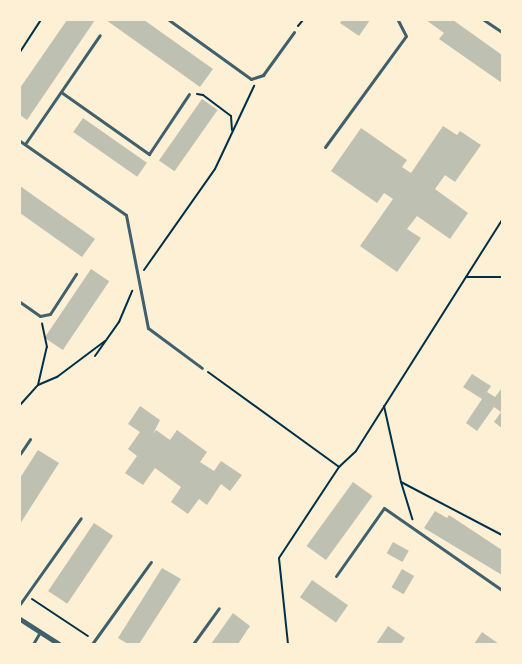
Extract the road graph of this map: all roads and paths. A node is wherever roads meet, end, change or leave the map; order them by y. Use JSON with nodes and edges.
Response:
{"nodes":[{"id":1,"x":41,"y":20,"type":"edge"},
{"id":2,"x":169,"y":20,"type":"edge"},
{"id":3,"x":398,"y":20,"type":"edge"},
{"id":4,"x":484,"y":20,"type":"edge"},
{"id":5,"x":294,"y":32,"type":"dead end"},
{"id":6,"x":502,"y":32,"type":"edge"},
{"id":7,"x":100,"y":35,"type":"dead end"},
{"id":8,"x":20,"y":52,"type":"edge"},
{"id":9,"x":258,"y":78,"type":"junction"},
{"id":10,"x":60,"y":92,"type":"junction"},
{"id":11,"x":189,"y":94,"type":"joint"},
{"id":12,"x":232,"y":132,"type":"junction"},
{"id":13,"x":20,"y":141,"type":"edge"},
{"id":14,"x":25,"y":144,"type":"junction"},
{"id":15,"x":326,"y":147,"type":"dead end"},
{"id":16,"x":502,"y":220,"type":"edge"},
{"id":17,"x":76,"y":274,"type":"dead end"},
{"id":18,"x":466,"y":277,"type":"junction"},
{"id":19,"x":502,"y":277,"type":"edge"},
{"id":20,"x":138,"y":279,"type":"junction"},
{"id":21,"x":20,"y":302,"type":"edge"},
{"id":22,"x":40,"y":316,"type":"junction"},
{"id":23,"x":107,"y":339,"type":"junction"},
{"id":24,"x":95,"y":356,"type":"dead end"},
{"id":25,"x":202,"y":368,"type":"joint"},
{"id":26,"x":38,"y":385,"type":"junction"},
{"id":27,"x":20,"y":405,"type":"edge"},
{"id":28,"x":384,"y":406,"type":"junction"},
{"id":29,"x":30,"y":439,"type":"dead end"},
{"id":30,"x":20,"y":454,"type":"edge"},
{"id":31,"x":339,"y":468,"type":"junction"},
{"id":32,"x":401,"y":482,"type":"junction"},
{"id":33,"x":80,"y":518,"type":"dead end"},
{"id":34,"x":415,"y":530,"type":"junction"},
{"id":35,"x":502,"y":535,"type":"edge"},
{"id":36,"x":151,"y":562,"type":"dead end"},
{"id":37,"x":336,"y":576,"type":"dead end"},
{"id":38,"x":502,"y":590,"type":"edge"},
{"id":39,"x":26,"y":595,"type":"junction"},
{"id":40,"x":20,"y":604,"type":"edge"},
{"id":41,"x":219,"y":608,"type":"dead end"},
{"id":42,"x":20,"y":619,"type":"edge"},
{"id":43,"x":40,"y":632,"type":"junction"},
{"id":44,"x":94,"y":642,"type":"edge"},
{"id":45,"x":33,"y":644,"type":"edge"},
{"id":46,"x":59,"y":644,"type":"edge"},
{"id":47,"x":193,"y":644,"type":"edge"},
{"id":48,"x":288,"y":644,"type":"edge"}],
"edges":[{"from":1,"to":8,"type":"path"},
{"from":2,"to":9,"type":"lane"},
{"from":3,"to":15,"type":"lane"},
{"from":4,"to":6,"type":"lane"},
{"from":5,"to":9,"type":"lane"},
{"from":7,"to":10,"type":"lane"},
{"from":9,"to":12,"type":"path"},
{"from":10,"to":11,"type":"lane"},
{"from":10,"to":14,"type":"lane"},
{"from":11,"to":12,"type":"path"},
{"from":12,"to":20,"type":"path"},
{"from":13,"to":14,"type":"lane"},
{"from":14,"to":20,"type":"lane"},
{"from":16,"to":18,"type":"path"},
{"from":17,"to":22,"type":"lane"},
{"from":18,"to":19,"type":"path"},
{"from":18,"to":28,"type":"path"},
{"from":20,"to":23,"type":"path"},
{"from":20,"to":25,"type":"lane"},
{"from":21,"to":22,"type":"lane"},
{"from":22,"to":26,"type":"path"},
{"from":23,"to":24,"type":"path"},
{"from":23,"to":26,"type":"path"},
{"from":25,"to":31,"type":"path"},
{"from":26,"to":27,"type":"path"},
{"from":28,"to":31,"type":"path"},
{"from":28,"to":32,"type":"path"},
{"from":29,"to":30,"type":"lane"},
{"from":31,"to":48,"type":"path"},
{"from":32,"to":34,"type":"path"},
{"from":32,"to":35,"type":"path"},
{"from":33,"to":39,"type":"lane"},
{"from":34,"to":37,"type":"lane"},
{"from":34,"to":38,"type":"lane"},
{"from":36,"to":44,"type":"lane"},
{"from":39,"to":40,"type":"lane"},
{"from":39,"to":44,"type":"path"},
{"from":41,"to":47,"type":"lane"},
{"from":42,"to":43,"type":"street"},
{"from":43,"to":45,"type":"lane"},
{"from":43,"to":46,"type":"street"}]}
